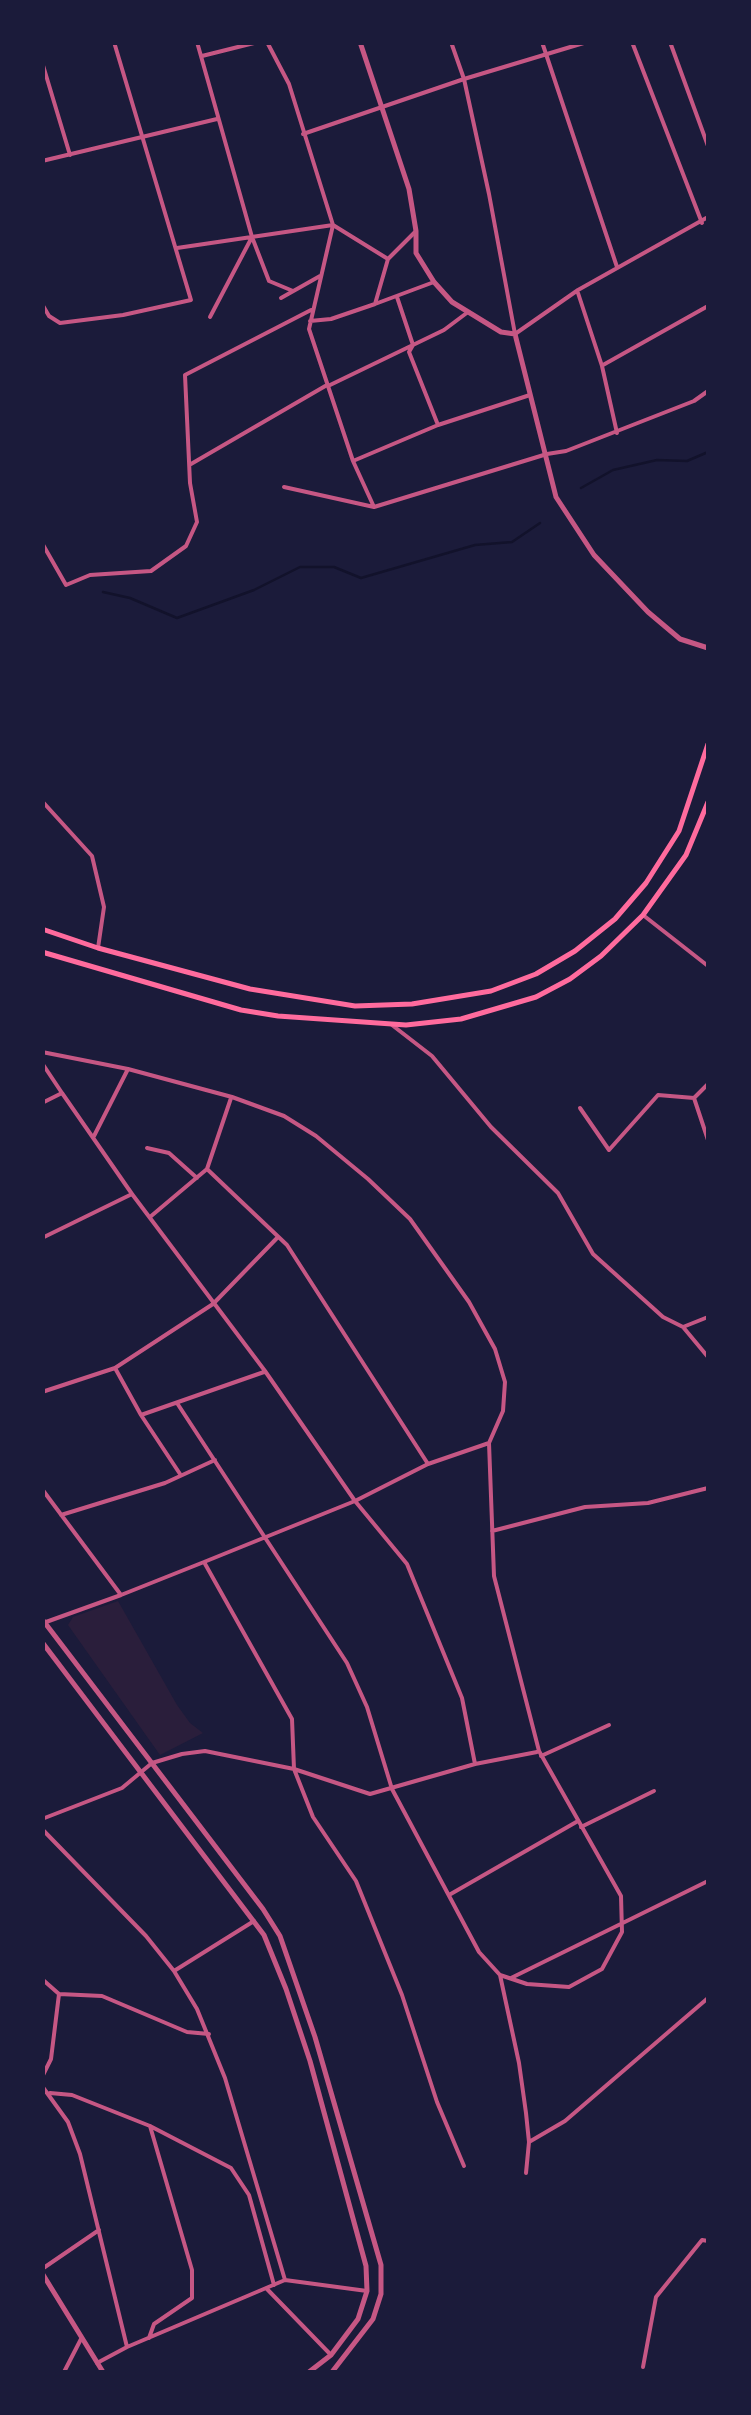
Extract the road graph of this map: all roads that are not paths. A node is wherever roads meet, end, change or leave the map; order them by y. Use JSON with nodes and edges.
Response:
{"nodes":[{"id":1,"x":114,"y":42,"type":"edge"},
{"id":2,"x":197,"y":42,"type":"edge"},
{"id":3,"x":258,"y":42,"type":"edge"},
{"id":4,"x":267,"y":42,"type":"edge"},
{"id":5,"x":360,"y":42,"type":"edge"},
{"id":6,"x":451,"y":42,"type":"edge"},
{"id":7,"x":542,"y":42,"type":"edge"},
{"id":8,"x":588,"y":42,"type":"edge"},
{"id":9,"x":632,"y":42,"type":"edge"},
{"id":10,"x":670,"y":42,"type":"edge"},
{"id":11,"x":202,"y":56,"type":"junction"},
{"id":12,"x":546,"y":56,"type":"junction"},
{"id":13,"x":42,"y":62,"type":"edge"},
{"id":14,"x":464,"y":79,"type":"junction"},
{"id":15,"x":384,"y":106,"type":"junction"},
{"id":16,"x":217,"y":119,"type":"junction"},
{"id":17,"x":303,"y":134,"type":"junction"},
{"id":18,"x":141,"y":137,"type":"junction"},
{"id":19,"x":708,"y":146,"type":"edge"},
{"id":20,"x":70,"y":155,"type":"junction"},
{"id":21,"x":42,"y":160,"type":"edge"},
{"id":22,"x":708,"y":217,"type":"edge"},
{"id":23,"x":702,"y":222,"type":"junction"},
{"id":24,"x":334,"y":225,"type":"junction"},
{"id":25,"x":416,"y":231,"type":"junction"},
{"id":26,"x":252,"y":237,"type":"junction"},
{"id":27,"x":177,"y":248,"type":"junction"},
{"id":28,"x":388,"y":259,"type":"junction"},
{"id":29,"x":618,"y":267,"type":"junction"},
{"id":30,"x":320,"y":276,"type":"junction"},
{"id":31,"x":434,"y":282,"type":"junction"},
{"id":32,"x":578,"y":290,"type":"junction"},
{"id":33,"x":292,"y":292,"type":"junction"},
{"id":34,"x":397,"y":296,"type":"junction"},
{"id":35,"x":281,"y":298,"type":"dead end"},
{"id":36,"x":42,"y":304,"type":"edge"},
{"id":37,"x":375,"y":304,"type":"junction"},
{"id":38,"x":708,"y":306,"type":"edge"},
{"id":39,"x":311,"y":310,"type":"junction"},
{"id":40,"x":468,"y":312,"type":"junction"},
{"id":41,"x":210,"y":317,"type":"dead end"},
{"id":42,"x":310,"y":321,"type":"junction"},
{"id":43,"x":515,"y":334,"type":"junction"},
{"id":44,"x":414,"y":345,"type":"junction"},
{"id":45,"x":602,"y":366,"type":"junction"},
{"id":46,"x":328,"y":386,"type":"junction"},
{"id":47,"x":708,"y":391,"type":"edge"},
{"id":48,"x":530,"y":395,"type":"junction"},
{"id":49,"x":438,"y":426,"type":"junction"},
{"id":50,"x":617,"y":433,"type":"junction"},
{"id":51,"x":547,"y":454,"type":"junction"},
{"id":52,"x":353,"y":460,"type":"junction"},
{"id":53,"x":191,"y":464,"type":"junction"},
{"id":54,"x":284,"y":487,"type":"dead end"},
{"id":55,"x":374,"y":507,"type":"junction"},
{"id":56,"x":42,"y":542,"type":"edge"},
{"id":57,"x":708,"y":648,"type":"edge"},
{"id":58,"x":708,"y":744,"type":"edge"},
{"id":59,"x":42,"y":802,"type":"edge"},
{"id":60,"x":708,"y":802,"type":"edge"},
{"id":61,"x":643,"y":914,"type":"junction"},
{"id":62,"x":42,"y":929,"type":"edge"},
{"id":63,"x":98,"y":948,"type":"junction"},
{"id":64,"x":42,"y":952,"type":"edge"},
{"id":65,"x":708,"y":966,"type":"edge"},
{"id":66,"x":392,"y":1025,"type":"junction"},
{"id":67,"x":42,"y":1052,"type":"edge"},
{"id":68,"x":42,"y":1063,"type":"edge"},
{"id":69,"x":128,"y":1069,"type":"junction"},
{"id":70,"x":708,"y":1084,"type":"edge"},
{"id":71,"x":62,"y":1093,"type":"junction"},
{"id":72,"x":232,"y":1096,"type":"junction"},
{"id":73,"x":694,"y":1098,"type":"junction"},
{"id":74,"x":42,"y":1102,"type":"edge"},
{"id":75,"x":580,"y":1108,"type":"dead end"},
{"id":76,"x":94,"y":1136,"type":"junction"},
{"id":77,"x":708,"y":1140,"type":"edge"},
{"id":78,"x":148,"y":1148,"type":"dead end"},
{"id":79,"x":207,"y":1169,"type":"junction"},
{"id":80,"x":197,"y":1178,"type":"junction"},
{"id":81,"x":132,"y":1194,"type":"junction"},
{"id":82,"x":150,"y":1217,"type":"junction"},
{"id":83,"x":278,"y":1236,"type":"junction"},
{"id":84,"x":42,"y":1238,"type":"edge"},
{"id":85,"x":213,"y":1304,"type":"junction"},
{"id":86,"x":708,"y":1317,"type":"edge"},
{"id":87,"x":683,"y":1327,"type":"junction"},
{"id":88,"x":708,"y":1358,"type":"edge"},
{"id":89,"x":115,"y":1368,"type":"junction"},
{"id":90,"x":265,"y":1372,"type":"junction"},
{"id":91,"x":42,"y":1392,"type":"edge"},
{"id":92,"x":177,"y":1403,"type":"junction"},
{"id":93,"x":142,"y":1415,"type":"junction"},
{"id":94,"x":489,"y":1443,"type":"junction"},
{"id":95,"x":215,"y":1460,"type":"junction"},
{"id":96,"x":428,"y":1464,"type":"junction"},
{"id":97,"x":181,"y":1476,"type":"junction"},
{"id":98,"x":708,"y":1488,"type":"edge"},
{"id":99,"x":42,"y":1489,"type":"edge"},
{"id":100,"x":354,"y":1501,"type":"junction"},
{"id":101,"x":61,"y":1515,"type":"junction"},
{"id":102,"x":492,"y":1531,"type":"junction"},
{"id":103,"x":266,"y":1536,"type":"junction"},
{"id":104,"x":204,"y":1562,"type":"junction"},
{"id":105,"x":121,"y":1596,"type":"junction"},
{"id":106,"x":44,"y":1620,"type":"edge"},
{"id":107,"x":42,"y":1642,"type":"edge"},
{"id":108,"x":609,"y":1725,"type":"dead end"},
{"id":109,"x":540,"y":1754,"type":"junction"},
{"id":110,"x":152,"y":1763,"type":"junction"},
{"id":111,"x":475,"y":1764,"type":"junction"},
{"id":112,"x":294,"y":1769,"type":"junction"},
{"id":113,"x":140,"y":1771,"type":"junction"},
{"id":114,"x":392,"y":1789,"type":"junction"},
{"id":115,"x":654,"y":1791,"type":"dead end"},
{"id":116,"x":42,"y":1819,"type":"edge"},
{"id":117,"x":580,"y":1824,"type":"junction"},
{"id":118,"x":42,"y":1829,"type":"edge"},
{"id":119,"x":708,"y":1881,"type":"edge"},
{"id":120,"x":449,"y":1895,"type":"junction"},
{"id":121,"x":254,"y":1921,"type":"junction"},
{"id":122,"x":623,"y":1921,"type":"junction"},
{"id":123,"x":174,"y":1971,"type":"junction"},
{"id":124,"x":500,"y":1974,"type":"junction"},
{"id":125,"x":511,"y":1978,"type":"junction"},
{"id":126,"x":42,"y":1979,"type":"edge"},
{"id":127,"x":59,"y":1994,"type":"junction"},
{"id":128,"x":708,"y":1998,"type":"edge"},
{"id":129,"x":208,"y":2034,"type":"junction"},
{"id":130,"x":42,"y":2077,"type":"edge"},
{"id":131,"x":42,"y":2086,"type":"edge"},
{"id":132,"x":50,"y":2093,"type":"junction"},
{"id":133,"x":150,"y":2126,"type":"junction"},
{"id":134,"x":529,"y":2142,"type":"junction"},
{"id":135,"x":464,"y":2166,"type":"dead end"},
{"id":136,"x":526,"y":2173,"type":"dead end"},
{"id":137,"x":99,"y":2230,"type":"junction"},
{"id":138,"x":708,"y":2241,"type":"edge"},
{"id":139,"x":42,"y":2271,"type":"edge"},
{"id":140,"x":285,"y":2280,"type":"junction"},
{"id":141,"x":274,"y":2285,"type":"junction"},
{"id":142,"x":266,"y":2288,"type":"junction"},
{"id":143,"x":367,"y":2290,"type":"junction"},
{"id":144,"x":149,"y":2338,"type":"junction"},
{"id":145,"x":81,"y":2339,"type":"junction"},
{"id":146,"x":128,"y":2347,"type":"junction"},
{"id":147,"x":331,"y":2355,"type":"junction"},
{"id":148,"x":97,"y":2363,"type":"junction"},
{"id":149,"x":644,"y":2367,"type":"dead end"},
{"id":150,"x":64,"y":2372,"type":"edge"},
{"id":151,"x":102,"y":2372,"type":"edge"},
{"id":152,"x":309,"y":2372,"type":"edge"},
{"id":153,"x":332,"y":2372,"type":"edge"}],
"edges":[{"from":1,"to":18,"type":"street"},
{"from":2,"to":11,"type":"street"},
{"from":3,"to":11,"type":"street"},
{"from":4,"to":17,"type":"street"},
{"from":5,"to":15,"type":"street"},
{"from":6,"to":14,"type":"street"},
{"from":7,"to":12,"type":"street"},
{"from":8,"to":12,"type":"street"},
{"from":9,"to":23,"type":"street"},
{"from":10,"to":19,"type":"street"},
{"from":11,"to":16,"type":"street"},
{"from":12,"to":14,"type":"street"},
{"from":12,"to":29,"type":"street"},
{"from":13,"to":20,"type":"street"},
{"from":14,"to":15,"type":"street"},
{"from":14,"to":43,"type":"street"},
{"from":15,"to":17,"type":"street"},
{"from":15,"to":25,"type":"street"},
{"from":16,"to":18,"type":"street"},
{"from":16,"to":26,"type":"street"},
{"from":17,"to":24,"type":"street"},
{"from":18,"to":20,"type":"street"},
{"from":18,"to":27,"type":"street"},
{"from":20,"to":21,"type":"street"},
{"from":22,"to":23,"type":"street"},
{"from":23,"to":29,"type":"street"},
{"from":24,"to":26,"type":"street"},
{"from":24,"to":28,"type":"street"},
{"from":24,"to":30,"type":"street"},
{"from":25,"to":28,"type":"street"},
{"from":25,"to":31,"type":"street"},
{"from":26,"to":27,"type":"street"},
{"from":26,"to":33,"type":"street"},
{"from":26,"to":41,"type":"street"},
{"from":27,"to":36,"type":"street"},
{"from":28,"to":37,"type":"street"},
{"from":29,"to":32,"type":"street"},
{"from":30,"to":33,"type":"street"},
{"from":30,"to":39,"type":"street"},
{"from":31,"to":34,"type":"street"},
{"from":31,"to":40,"type":"street"},
{"from":32,"to":43,"type":"street"},
{"from":32,"to":45,"type":"street"},
{"from":33,"to":35,"type":"street"},
{"from":34,"to":37,"type":"street"},
{"from":34,"to":44,"type":"street"},
{"from":37,"to":42,"type":"street"},
{"from":38,"to":45,"type":"street"},
{"from":39,"to":42,"type":"street"},
{"from":39,"to":53,"type":"street"},
{"from":40,"to":43,"type":"street"},
{"from":40,"to":44,"type":"street"},
{"from":42,"to":46,"type":"street"},
{"from":43,"to":48,"type":"street"},
{"from":44,"to":46,"type":"street"},
{"from":44,"to":49,"type":"street"},
{"from":45,"to":50,"type":"street"},
{"from":46,"to":52,"type":"street"},
{"from":46,"to":53,"type":"street"},
{"from":47,"to":50,"type":"street"},
{"from":48,"to":49,"type":"street"},
{"from":48,"to":51,"type":"street"},
{"from":49,"to":52,"type":"street"},
{"from":50,"to":51,"type":"street"},
{"from":51,"to":55,"type":"street"},
{"from":51,"to":57,"type":"street"},
{"from":52,"to":55,"type":"street"},
{"from":53,"to":56,"type":"street"},
{"from":54,"to":55,"type":"street"},
{"from":58,"to":63,"type":"main road"},
{"from":59,"to":63,"type":"street"},
{"from":60,"to":61,"type":"main road"},
{"from":61,"to":65,"type":"street"},
{"from":61,"to":66,"type":"main road"},
{"from":62,"to":63,"type":"main road"},
{"from":64,"to":66,"type":"main road"},
{"from":66,"to":87,"type":"street"},
{"from":67,"to":69,"type":"street"},
{"from":68,"to":71,"type":"street"},
{"from":69,"to":72,"type":"street"},
{"from":69,"to":76,"type":"street"},
{"from":70,"to":73,"type":"street"},
{"from":71,"to":74,"type":"street"},
{"from":71,"to":76,"type":"street"},
{"from":72,"to":79,"type":"street"},
{"from":72,"to":94,"type":"street"},
{"from":73,"to":75,"type":"street"},
{"from":73,"to":77,"type":"street"},
{"from":76,"to":81,"type":"street"},
{"from":78,"to":80,"type":"street"},
{"from":79,"to":80,"type":"street"},
{"from":79,"to":83,"type":"street"},
{"from":80,"to":82,"type":"street"},
{"from":81,"to":82,"type":"street"},
{"from":81,"to":84,"type":"street"},
{"from":82,"to":85,"type":"street"},
{"from":83,"to":85,"type":"street"},
{"from":83,"to":96,"type":"street"},
{"from":85,"to":89,"type":"street"},
{"from":85,"to":90,"type":"street"},
{"from":86,"to":87,"type":"street"},
{"from":87,"to":88,"type":"street"},
{"from":89,"to":91,"type":"street"},
{"from":89,"to":93,"type":"street"},
{"from":90,"to":92,"type":"street"},
{"from":90,"to":100,"type":"street"},
{"from":92,"to":93,"type":"street"},
{"from":92,"to":95,"type":"street"},
{"from":93,"to":97,"type":"street"},
{"from":94,"to":96,"type":"street"},
{"from":94,"to":102,"type":"street"},
{"from":95,"to":97,"type":"street"},
{"from":95,"to":103,"type":"street"},
{"from":96,"to":100,"type":"street"},
{"from":97,"to":101,"type":"street"},
{"from":98,"to":102,"type":"street"},
{"from":99,"to":101,"type":"street"},
{"from":100,"to":103,"type":"street"},
{"from":100,"to":111,"type":"street"},
{"from":101,"to":105,"type":"street"},
{"from":102,"to":109,"type":"street"},
{"from":103,"to":104,"type":"street"},
{"from":103,"to":114,"type":"street"},
{"from":104,"to":105,"type":"street"},
{"from":104,"to":112,"type":"street"},
{"from":105,"to":106,"type":"street"},
{"from":106,"to":110,"type":"street"},
{"from":107,"to":113,"type":"street"},
{"from":108,"to":109,"type":"street"},
{"from":109,"to":111,"type":"street"},
{"from":109,"to":117,"type":"street"},
{"from":110,"to":112,"type":"street"},
{"from":110,"to":113,"type":"street"},
{"from":110,"to":153,"type":"street"},
{"from":111,"to":114,"type":"street"},
{"from":112,"to":114,"type":"street"},
{"from":112,"to":135,"type":"street"},
{"from":113,"to":116,"type":"street"},
{"from":113,"to":121,"type":"street"},
{"from":114,"to":120,"type":"street"},
{"from":115,"to":117,"type":"street"},
{"from":117,"to":120,"type":"street"},
{"from":117,"to":122,"type":"street"},
{"from":118,"to":123,"type":"street"},
{"from":119,"to":122,"type":"street"},
{"from":120,"to":124,"type":"street"},
{"from":121,"to":123,"type":"street"},
{"from":121,"to":143,"type":"street"},
{"from":122,"to":125,"type":"street"},
{"from":122,"to":125,"type":"street"},
{"from":123,"to":129,"type":"street"},
{"from":124,"to":125,"type":"street"},
{"from":124,"to":134,"type":"street"},
{"from":126,"to":127,"type":"street"},
{"from":127,"to":129,"type":"street"},
{"from":127,"to":130,"type":"street"},
{"from":128,"to":134,"type":"street"},
{"from":129,"to":140,"type":"street"},
{"from":131,"to":132,"type":"street"},
{"from":132,"to":133,"type":"street"},
{"from":132,"to":137,"type":"street"},
{"from":133,"to":141,"type":"street"},
{"from":133,"to":144,"type":"street"},
{"from":134,"to":136,"type":"street"},
{"from":137,"to":139,"type":"street"},
{"from":137,"to":146,"type":"street"},
{"from":138,"to":149,"type":"street"},
{"from":139,"to":145,"type":"street"},
{"from":140,"to":141,"type":"street"},
{"from":140,"to":143,"type":"street"},
{"from":141,"to":142,"type":"street"},
{"from":142,"to":144,"type":"street"},
{"from":142,"to":147,"type":"street"},
{"from":143,"to":147,"type":"street"},
{"from":144,"to":146,"type":"street"},
{"from":145,"to":148,"type":"street"},
{"from":145,"to":150,"type":"street"},
{"from":146,"to":148,"type":"street"},
{"from":147,"to":152,"type":"street"},
{"from":148,"to":151,"type":"street"}]}
